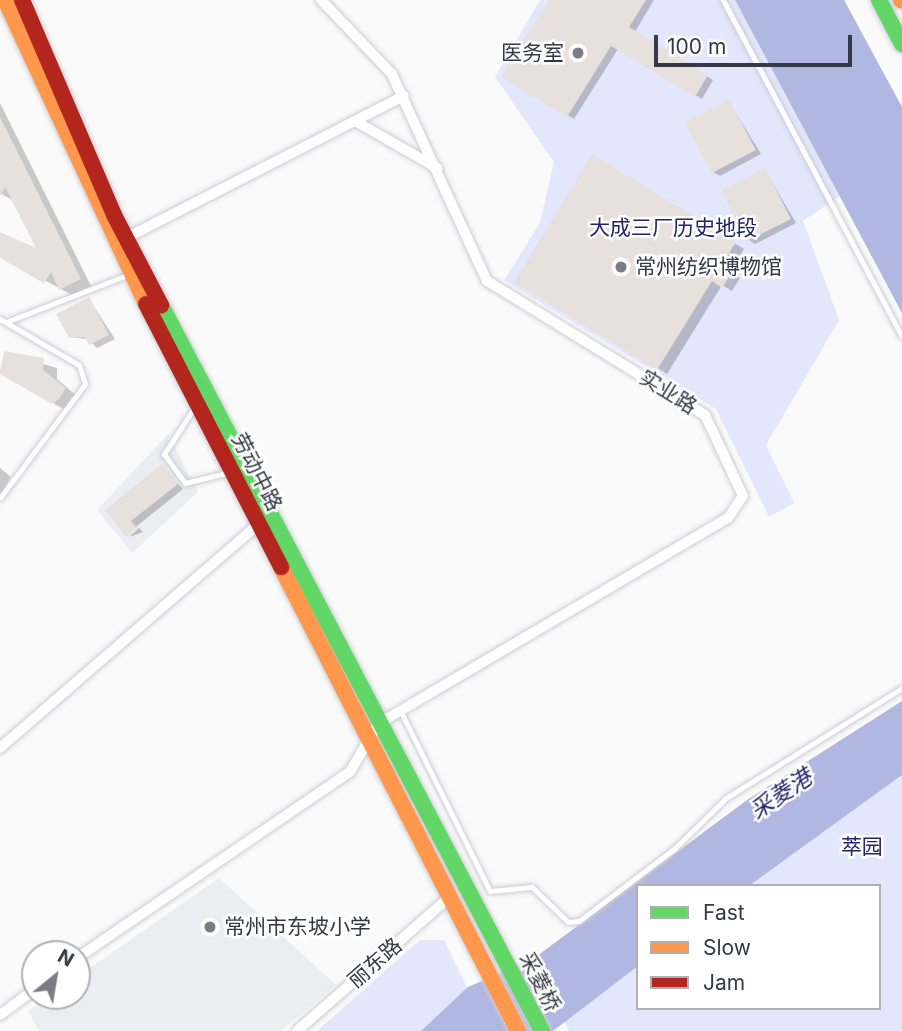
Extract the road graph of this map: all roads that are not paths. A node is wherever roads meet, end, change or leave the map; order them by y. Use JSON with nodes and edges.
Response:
{"nodes":[{"id":1,"x":5,"y":0,"type":"edge"},
{"id":2,"x":22,"y":0,"type":"edge"},
{"id":3,"x":321,"y":0,"type":"edge"},
{"id":4,"x":723,"y":0,"type":"edge"},
{"id":5,"x":879,"y":0,"type":"edge"},
{"id":6,"x":902,"y":44,"type":"edge"},
{"id":7,"x":404,"y":96,"type":"junction"},
{"id":8,"x":355,"y":121,"type":"junction"},
{"id":9,"x":436,"y":168,"type":"junction"},
{"id":10,"x":126,"y":238,"type":"junction"},
{"id":11,"x":131,"y":274,"type":"junction"},
{"id":12,"x":3,"y":320,"type":"edge"},
{"id":13,"x":902,"y":336,"type":"edge"},
{"id":14,"x":198,"y":403,"type":"junction"},
{"id":15,"x":233,"y":471,"type":"junction"},
{"id":16,"x":0,"y":498,"type":"edge"},
{"id":17,"x":260,"y":523,"type":"junction"},
{"id":18,"x":902,"y":688,"type":"edge"},
{"id":19,"x":400,"y":710,"type":"junction"},
{"id":20,"x":378,"y":724,"type":"junction"},
{"id":21,"x":372,"y":742,"type":"junction"},
{"id":22,"x":0,"y":748,"type":"edge"},
{"id":23,"x":452,"y":895,"type":"junction"},
{"id":24,"x":91,"y":949,"type":"edge"},
{"id":25,"x":501,"y":951,"type":"joint"},
{"id":26,"x":483,"y":957,"type":"joint"},
{"id":27,"x":21,"y":999,"type":"edge"},
{"id":28,"x":0,"y":1015,"type":"edge"},
{"id":29,"x":297,"y":1031,"type":"edge"},
{"id":30,"x":518,"y":1031,"type":"edge"},
{"id":31,"x":542,"y":1031,"type":"edge"}],
"edges":[{"from":1,"to":11,"type":"main road","name":"劳动中路"},
{"from":2,"to":10,"type":"main road","name":"劳动中路"},
{"from":3,"to":7,"type":"street","name":"实业路"},
{"from":4,"to":13,"type":"lane"},
{"from":5,"to":6,"type":"main road"},
{"from":7,"to":8,"type":"street"},
{"from":7,"to":9,"type":"street","name":"实业路"},
{"from":8,"to":9,"type":"street"},
{"from":8,"to":10,"type":"street"},
{"from":9,"to":19,"type":"street","name":"实业路"},
{"from":10,"to":20,"type":"main road","name":"劳动中路"},
{"from":11,"to":12,"type":"lane"},
{"from":11,"to":14,"type":"main road","name":"劳动中路"},
{"from":12,"to":16,"type":"lane"},
{"from":14,"to":15,"type":"main road","name":"劳动中路"},
{"from":14,"to":15,"type":"lane"},
{"from":15,"to":17,"type":"main road","name":"劳动中路"},
{"from":17,"to":21,"type":"main road","name":"劳动中路"},
{"from":17,"to":22,"type":"street"},
{"from":18,"to":19,"type":"lane"},
{"from":19,"to":20,"type":"street","name":"实业路"},
{"from":20,"to":21,"type":"street"},
{"from":20,"to":25,"type":"main road","name":"劳动中路"},
{"from":21,"to":23,"type":"main road","name":"劳动中路"},
{"from":21,"to":24,"type":"street"},
{"from":23,"to":26,"type":"main road","name":"劳动中路"},
{"from":23,"to":29,"type":"street","name":"丽东路"},
{"from":25,"to":31,"type":"main road","name":"采菱桥"},
{"from":26,"to":30,"type":"main road","name":"采菱桥"},
{"from":27,"to":28,"type":"street"}]}
